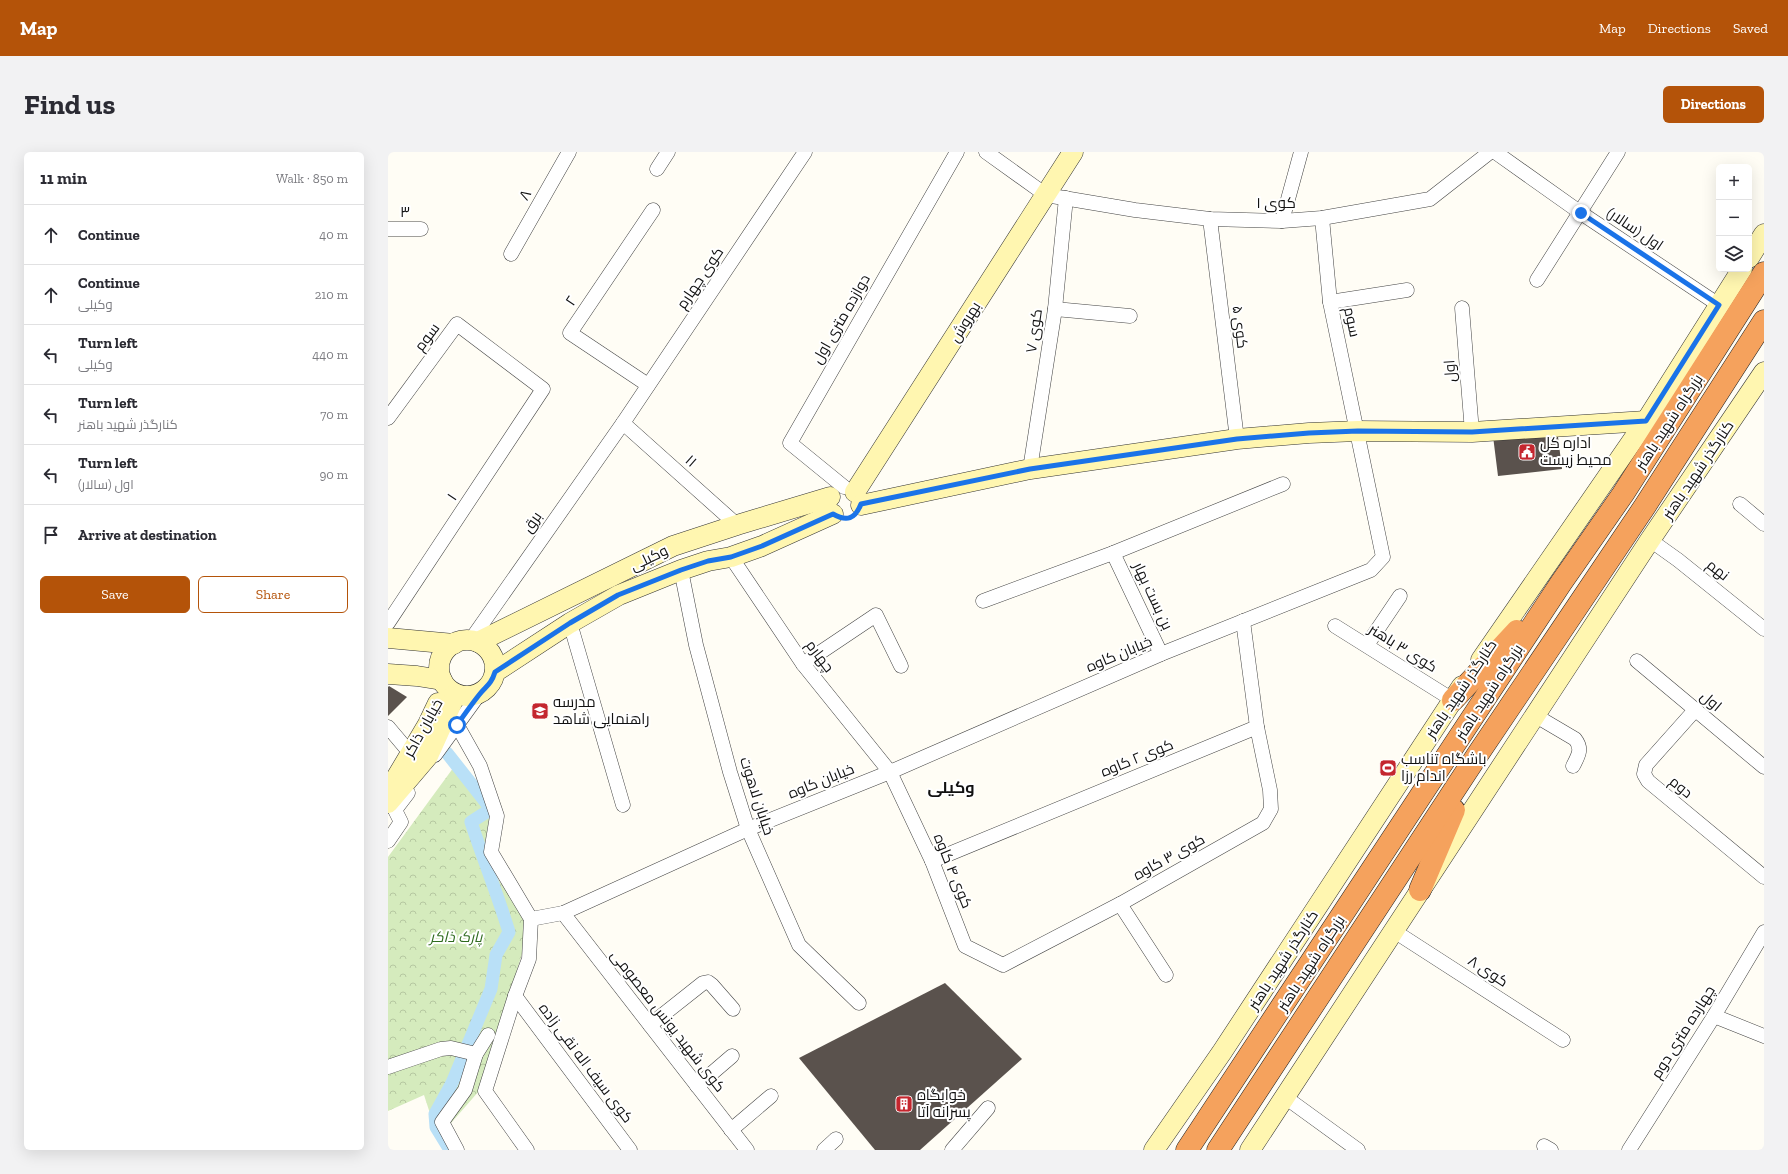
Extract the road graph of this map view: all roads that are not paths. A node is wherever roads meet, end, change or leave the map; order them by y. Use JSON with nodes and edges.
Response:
{"nodes":[{"id":1,"x":569,"y":152,"type":"edge"},
{"id":2,"x":668,"y":152,"type":"edge"},
{"id":3,"x":805,"y":152,"type":"edge"},
{"id":4,"x":957,"y":152,"type":"edge"},
{"id":5,"x":986,"y":152,"type":"edge"},
{"id":6,"x":1073,"y":152,"type":"edge"},
{"id":7,"x":1301,"y":152,"type":"edge"},
{"id":8,"x":1490,"y":152,"type":"edge"},
{"id":9,"x":1495,"y":152,"type":"edge"},
{"id":10,"x":1618,"y":152,"type":"edge"},
{"id":11,"x":657,"y":169,"type":"dead end"},
{"id":12,"x":1046,"y":194,"type":"junction"},
{"id":13,"x":1066,"y":198,"type":"junction"},
{"id":14,"x":653,"y":210,"type":"dead end"},
{"id":15,"x":1581,"y":213,"type":"junction"},
{"id":16,"x":1322,"y":218,"type":"junction"},
{"id":17,"x":1210,"y":219,"type":"junction"},
{"id":18,"x":1282,"y":221,"type":"junction"},
{"id":19,"x":388,"y":229,"type":"edge"},
{"id":20,"x":421,"y":229,"type":"dead end"},
{"id":21,"x":1764,"y":234,"type":"edge"},
{"id":22,"x":1752,"y":253,"type":"edge"},
{"id":23,"x":511,"y":254,"type":"dead end"},
{"id":24,"x":1740,"y":272,"type":"edge"},
{"id":25,"x":1764,"y":273,"type":"edge"},
{"id":26,"x":1537,"y":280,"type":"dead end"},
{"id":27,"x":1407,"y":290,"type":"dead end"},
{"id":28,"x":1330,"y":302,"type":"junction"},
{"id":29,"x":1719,"y":305,"type":"junction"},
{"id":30,"x":1462,"y":308,"type":"dead end"},
{"id":31,"x":1055,"y":309,"type":"junction"},
{"id":32,"x":1130,"y":316,"type":"dead end"},
{"id":33,"x":1764,"y":321,"type":"edge"},
{"id":34,"x":1762,"y":382,"type":"edge"},
{"id":35,"x":648,"y":385,"type":"junction"},
{"id":36,"x":543,"y":389,"type":"joint"},
{"id":37,"x":388,"y":418,"type":"edge"},
{"id":38,"x":1646,"y":421,"type":"junction"},
{"id":39,"x":623,"y":423,"type":"junction"},
{"id":40,"x":1358,"y":431,"type":"junction"},
{"id":41,"x":1472,"y":432,"type":"junction"},
{"id":42,"x":1237,"y":439,"type":"junction"},
{"id":43,"x":1030,"y":469,"type":"junction"},
{"id":44,"x":1283,"y":484,"type":"dead end"},
{"id":45,"x":845,"y":499,"type":"junction"},
{"id":46,"x":1740,"y":504,"type":"dead end"},
{"id":47,"x":1764,"y":524,"type":"edge"},
{"id":48,"x":737,"y":525,"type":"junction"},
{"id":49,"x":1650,"y":540,"type":"junction"},
{"id":50,"x":1113,"y":553,"type":"junction"},
{"id":51,"x":731,"y":557,"type":"junction"},
{"id":52,"x":681,"y":570,"type":"junction"},
{"id":53,"x":1561,"y":583,"type":"junction"},
{"id":54,"x":1400,"y":596,"type":"dead end"},
{"id":55,"x":983,"y":601,"type":"dead end"},
{"id":56,"x":1243,"y":621,"type":"junction"},
{"id":57,"x":388,"y":623,"type":"edge"},
{"id":58,"x":570,"y":623,"type":"junction"},
{"id":59,"x":1335,"y":626,"type":"dead end"},
{"id":60,"x":1764,"y":629,"type":"edge"},
{"id":61,"x":388,"y":638,"type":"edge"},
{"id":62,"x":467,"y":642,"type":"junction"},
{"id":63,"x":1367,"y":645,"type":"junction"},
{"id":64,"x":1161,"y":654,"type":"junction"},
{"id":65,"x":1637,"y":661,"type":"dead end"},
{"id":66,"x":804,"y":664,"type":"junction"},
{"id":67,"x":901,"y":666,"type":"dead end"},
{"id":68,"x":495,"y":672,"type":"junction"},
{"id":69,"x":388,"y":674,"type":"edge"},
{"id":70,"x":417,"y":676,"type":"junction"},
{"id":71,"x":448,"y":687,"type":"junction"},
{"id":72,"x":480,"y":693,"type":"junction"},
{"id":73,"x":1453,"y":700,"type":"junction"},
{"id":74,"x":1695,"y":710,"type":"junction"},
{"id":75,"x":1536,"y":716,"type":"junction"},
{"id":76,"x":428,"y":724,"type":"junction"},
{"id":77,"x":457,"y":725,"type":"junction"},
{"id":78,"x":388,"y":727,"type":"edge"},
{"id":79,"x":1257,"y":727,"type":"junction"},
{"id":80,"x":410,"y":753,"type":"junction"},
{"id":81,"x":1478,"y":754,"type":"junction"},
{"id":82,"x":1573,"y":766,"type":"dead end"},
{"id":83,"x":1764,"y":767,"type":"edge"},
{"id":84,"x":890,"y":772,"type":"junction"},
{"id":85,"x":388,"y":791,"type":"edge"},
{"id":86,"x":388,"y":803,"type":"edge"},
{"id":87,"x":623,"y":805,"type":"dead end"},
{"id":88,"x":748,"y":829,"type":"junction"},
{"id":89,"x":388,"y":841,"type":"edge"},
{"id":90,"x":932,"y":861,"type":"junction"},
{"id":91,"x":1764,"y":877,"type":"edge"},
{"id":92,"x":1420,"y":890,"type":"junction"},
{"id":93,"x":1120,"y":904,"type":"junction"},
{"id":94,"x":563,"y":913,"type":"junction"},
{"id":95,"x":531,"y":919,"type":"junction"},
{"id":96,"x":1394,"y":931,"type":"junction"},
{"id":97,"x":1764,"y":932,"type":"edge"},
{"id":98,"x":1003,"y":965,"type":"joint"},
{"id":99,"x":1166,"y":975,"type":"dead end"},
{"id":100,"x":515,"y":996,"type":"junction"},
{"id":101,"x":859,"y":1004,"type":"dead end"},
{"id":102,"x":733,"y":1009,"type":"dead end"},
{"id":103,"x":1714,"y":1016,"type":"junction"},
{"id":104,"x":650,"y":1025,"type":"junction"},
{"id":105,"x":488,"y":1035,"type":"dead end"},
{"id":106,"x":1764,"y":1036,"type":"edge"},
{"id":107,"x":1563,"y":1040,"type":"dead end"},
{"id":108,"x":476,"y":1054,"type":"junction"},
{"id":109,"x":732,"y":1056,"type":"dead end"},
{"id":110,"x":388,"y":1067,"type":"edge"},
{"id":111,"x":697,"y":1086,"type":"junction"},
{"id":112,"x":771,"y":1096,"type":"dead end"},
{"id":113,"x":1285,"y":1097,"type":"junction"},
{"id":114,"x":988,"y":1108,"type":"dead end"},
{"id":115,"x":731,"y":1130,"type":"junction"},
{"id":116,"x":836,"y":1139,"type":"dead end"},
{"id":117,"x":457,"y":1150,"type":"edge"},
{"id":118,"x":527,"y":1150,"type":"edge"},
{"id":119,"x":630,"y":1150,"type":"edge"},
{"id":120,"x":747,"y":1150,"type":"edge"},
{"id":121,"x":824,"y":1150,"type":"edge"},
{"id":122,"x":952,"y":1150,"type":"edge"},
{"id":123,"x":1154,"y":1150,"type":"edge"},
{"id":124,"x":1187,"y":1150,"type":"edge"},
{"id":125,"x":1218,"y":1150,"type":"edge"},
{"id":126,"x":1250,"y":1150,"type":"edge"},
{"id":127,"x":1358,"y":1150,"type":"edge"},
{"id":128,"x":1629,"y":1150,"type":"edge"}],
"edges":[{"from":1,"to":23,"type":"street","name":"۸"},
{"from":2,"to":11,"type":"street"},
{"from":3,"to":35,"type":"street","name":"کوی چهارم"},
{"from":4,"to":45,"type":"street","name":"دوازده متری اول"},
{"from":5,"to":12,"type":"street"},
{"from":6,"to":12,"type":"street","name":"بهروش"},
{"from":7,"to":18,"type":"street"},
{"from":8,"to":16,"type":"street","name":"کوی ۱"},
{"from":9,"to":15,"type":"street","name":"اول (سالار)"},
{"from":10,"to":15,"type":"street"},
{"from":12,"to":13,"type":"street","name":"کوی ۱"},
{"from":12,"to":45,"type":"street","name":"بهروش"},
{"from":13,"to":17,"type":"street","name":"کوی ۱"},
{"from":13,"to":31,"type":"street","name":"کوی ۷"},
{"from":14,"to":35,"type":"street","name":"۲"},
{"from":15,"to":26,"type":"street"},
{"from":15,"to":29,"type":"street","name":"اول (سالار)"},
{"from":16,"to":18,"type":"street","name":"کوی ۱"},
{"from":16,"to":28,"type":"street","name":"سوم"},
{"from":17,"to":18,"type":"street","name":"کوی ۱"},
{"from":17,"to":42,"type":"street","name":"کوی ۵"},
{"from":19,"to":20,"type":"street","name":"۳"},
{"from":21,"to":22,"type":"street"},
{"from":24,"to":29,"type":"street","name":"کنارگذر شهید باهنر"},
{"from":25,"to":53,"type":"highway","name":"بزرگراه شهید باهنر"},
{"from":27,"to":28,"type":"street"},
{"from":28,"to":40,"type":"street","name":"سوم"},
{"from":29,"to":38,"type":"street","name":"کنارگذر شهید باهنر"},
{"from":30,"to":41,"type":"street","name":"اول"},
{"from":31,"to":32,"type":"street"},
{"from":31,"to":43,"type":"street","name":"کوی ۷"},
{"from":33,"to":81,"type":"highway","name":"بزرگراه شهید باهنر"},
{"from":34,"to":49,"type":"street","name":"کنارگذر شهید باهنر"},
{"from":35,"to":39,"type":"street","name":"کوی چهارم"},
{"from":36,"to":37,"type":"street","name":"سوم"},
{"from":36,"to":57,"type":"street","name":"۱"},
{"from":38,"to":41,"type":"street","name":"وکیلی"},
{"from":38,"to":73,"type":"street","name":"کنارگذر شهید باهنر"},
{"from":39,"to":48,"type":"street","name":"۱۱"},
{"from":39,"to":62,"type":"street","name":"برق"},
{"from":40,"to":41,"type":"street","name":"وکیلی"},
{"from":40,"to":42,"type":"street","name":"وکیلی"},
{"from":40,"to":56,"type":"street","name":"خیابان کاوه"},
{"from":42,"to":43,"type":"street","name":"وکیلی"},
{"from":43,"to":45,"type":"street","name":"وکیلی"},
{"from":44,"to":50,"type":"street"},
{"from":45,"to":48,"type":"street","name":"وکیلی"},
{"from":45,"to":51,"type":"street","name":"وکیلی"},
{"from":46,"to":47,"type":"street"},
{"from":48,"to":62,"type":"street","name":"وکیلی"},
{"from":49,"to":60,"type":"street","name":"نهم"},
{"from":49,"to":75,"type":"street","name":"کنارگذر شهید باهنر"},
{"from":50,"to":55,"type":"street"},
{"from":50,"to":64,"type":"street","name":"بن بست بهار"},
{"from":51,"to":52,"type":"street","name":"وکیلی"},
{"from":51,"to":66,"type":"street","name":"چهارم"},
{"from":52,"to":58,"type":"street","name":"وکیلی"},
{"from":52,"to":88,"type":"street","name":"خیابان لاهوت"},
{"from":53,"to":73,"type":"highway"},
{"from":53,"to":124,"type":"highway","name":"بزرگراه شهید باهنر"},
{"from":54,"to":63,"type":"street"},
{"from":56,"to":64,"type":"street","name":"خیابان کاوه"},
{"from":56,"to":79,"type":"street"},
{"from":58,"to":68,"type":"street","name":"وکیلی"},
{"from":58,"to":87,"type":"street"},
{"from":59,"to":63,"type":"street","name":"کوی ۳ باهنر"},
{"from":61,"to":62,"type":"street"},
{"from":62,"to":68,"type":"street"},
{"from":62,"to":71,"type":"street"},
{"from":63,"to":73,"type":"street","name":"کوی ۳ باهنر"},
{"from":64,"to":84,"type":"street","name":"خیابان کاوه"},
{"from":65,"to":74,"type":"street","name":"اول"},
{"from":66,"to":67,"type":"street"},
{"from":66,"to":84,"type":"street","name":"چهارم"},
{"from":68,"to":72,"type":"street"},
{"from":69,"to":70,"type":"street"},
{"from":70,"to":71,"type":"street"},
{"from":70,"to":76,"type":"street"},
{"from":71,"to":72,"type":"street"},
{"from":71,"to":76,"type":"street","name":"خیابان ذاکر"},
{"from":71,"to":86,"type":"street","name":"خیابان ذاکر"},
{"from":72,"to":77,"type":"street"},
{"from":73,"to":123,"type":"street","name":"کنارگذر شهید باهنر"},
{"from":74,"to":83,"type":"street","name":"اول"},
{"from":74,"to":91,"type":"street","name":"دوم"},
{"from":75,"to":82,"type":"street"},
{"from":75,"to":92,"type":"street","name":"کنارگذر شهید باهنر"},
{"from":76,"to":80,"type":"street","name":"خیابان ذاکر"},
{"from":77,"to":89,"type":"street"},
{"from":77,"to":95,"type":"street"},
{"from":78,"to":80,"type":"street"},
{"from":79,"to":90,"type":"street","name":"کوی ۲ کاوه"},
{"from":79,"to":93,"type":"street","name":"کوی ۳ کاوه"},
{"from":80,"to":85,"type":"street","name":"خیابان ذاکر"},
{"from":81,"to":92,"type":"highway"},
{"from":81,"to":125,"type":"highway","name":"بزرگراه شهید باهنر"},
{"from":84,"to":88,"type":"street","name":"خیابان کاوه"},
{"from":84,"to":90,"type":"street","name":"کوی ۴ کاوه"},
{"from":88,"to":94,"type":"street","name":"خیابان کاوه"},
{"from":88,"to":101,"type":"street","name":"خیابان لاهوت"},
{"from":90,"to":98,"type":"street","name":"کوی ۴ کاوه"},
{"from":92,"to":96,"type":"street","name":"کنارگذر شهید باهنر"},
{"from":93,"to":98,"type":"street","name":"کوی ۳ کاوه"},
{"from":93,"to":99,"type":"street"},
{"from":94,"to":95,"type":"street","name":"خیابان کاوه"},
{"from":94,"to":104,"type":"street","name":"کوی شهید یونس معصومی"},
{"from":95,"to":100,"type":"street"},
{"from":96,"to":107,"type":"street","name":"کوی ۸"},
{"from":96,"to":113,"type":"street","name":"کنارگذر شهید باهنر"},
{"from":97,"to":103,"type":"street","name":"چهارده متری دوم"},
{"from":100,"to":118,"type":"street"},
{"from":100,"to":119,"type":"street","name":"کوی سیف اله نقی زاده"},
{"from":102,"to":104,"type":"street"},
{"from":103,"to":106,"type":"street"},
{"from":103,"to":128,"type":"street","name":"چهارده متری دوم"},
{"from":104,"to":111,"type":"street","name":"کوی شهید یونس معصومی"},
{"from":105,"to":108,"type":"street"},
{"from":108,"to":110,"type":"street"},
{"from":108,"to":117,"type":"street"},
{"from":109,"to":111,"type":"street"},
{"from":111,"to":115,"type":"street","name":"کوی شهید یونس معصومی"},
{"from":112,"to":115,"type":"street"},
{"from":113,"to":126,"type":"street","name":"کنارگذر شهید باهنر"},
{"from":113,"to":127,"type":"street"},
{"from":114,"to":122,"type":"street"},
{"from":115,"to":120,"type":"street","name":"کوی شهید یونس معصومی"},
{"from":116,"to":121,"type":"street"}]}
